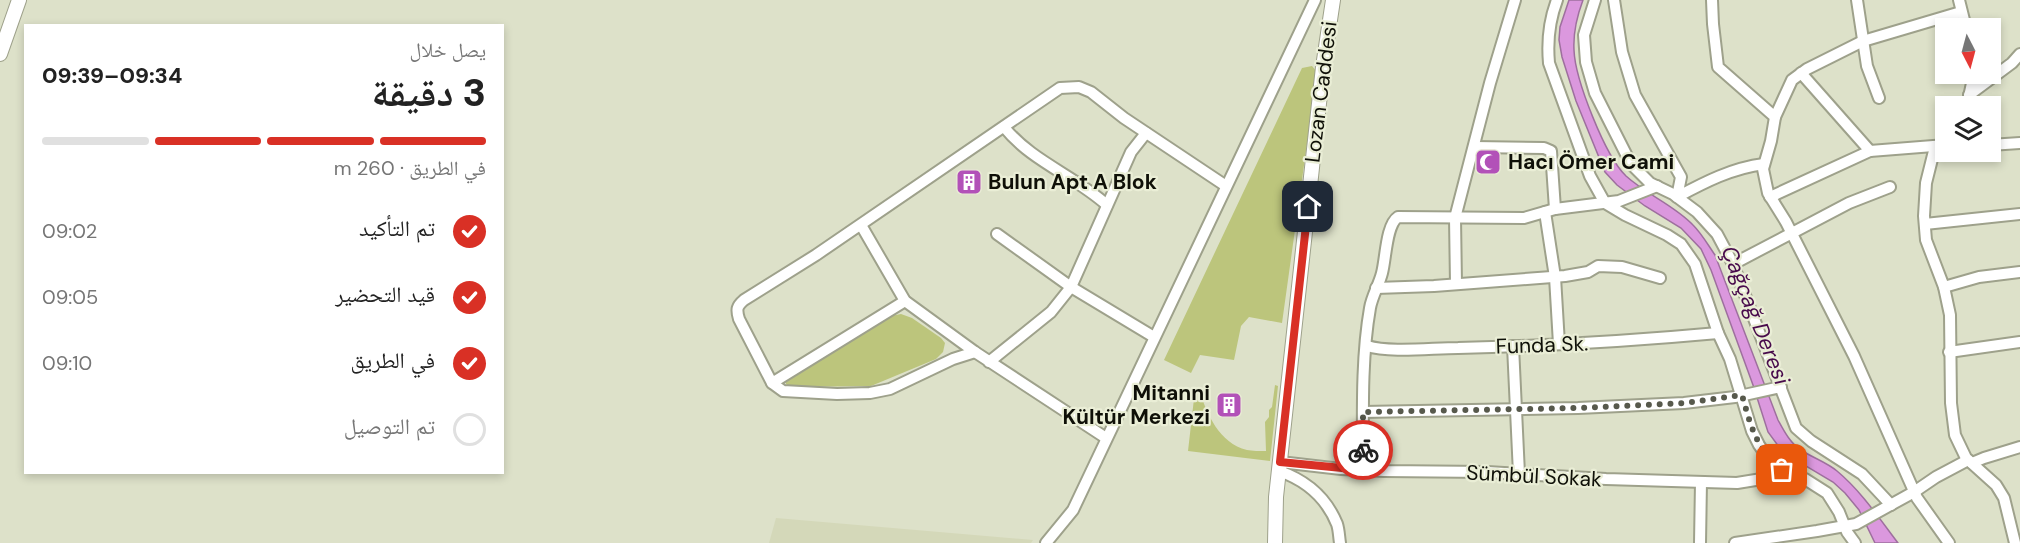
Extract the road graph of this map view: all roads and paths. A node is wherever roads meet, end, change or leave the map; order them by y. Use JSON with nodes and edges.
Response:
{"nodes":[{"id":1,"x":19,"y":0,"type":"edge"},
{"id":2,"x":1315,"y":0,"type":"edge"},
{"id":3,"x":1333,"y":0,"type":"edge"},
{"id":4,"x":1515,"y":0,"type":"edge"},
{"id":5,"x":1557,"y":0,"type":"edge"},
{"id":6,"x":1594,"y":0,"type":"edge"},
{"id":7,"x":1614,"y":0,"type":"edge"},
{"id":8,"x":1712,"y":0,"type":"edge"},
{"id":9,"x":1857,"y":0,"type":"edge"},
{"id":10,"x":1959,"y":0,"type":"edge"},
{"id":11,"x":1961,"y":12,"type":"junction"},
{"id":12,"x":1963,"y":18,"type":"edge"},
{"id":13,"x":1863,"y":41,"type":"junction"},
{"id":14,"x":0,"y":54,"type":"edge"},
{"id":15,"x":2020,"y":54,"type":"edge"},
{"id":16,"x":2016,"y":63,"type":"edge"},
{"id":17,"x":1802,"y":73,"type":"junction"},
{"id":18,"x":1972,"y":84,"type":"edge"},
{"id":19,"x":1969,"y":94,"type":"joint"},
{"id":20,"x":1879,"y":98,"type":"dead end"},
{"id":21,"x":1775,"y":117,"type":"junction"},
{"id":22,"x":1004,"y":127,"type":"junction"},
{"id":23,"x":1146,"y":133,"type":"junction"},
{"id":24,"x":2020,"y":143,"type":"edge"},
{"id":25,"x":2001,"y":144,"type":"edge"},
{"id":26,"x":1935,"y":146,"type":"edge"},
{"id":27,"x":1474,"y":147,"type":"junction"},
{"id":28,"x":1870,"y":151,"type":"junction"},
{"id":29,"x":1935,"y":159,"type":"edge"},
{"id":30,"x":1764,"y":164,"type":"junction"},
{"id":31,"x":1226,"y":186,"type":"junction"},
{"id":32,"x":1657,"y":186,"type":"junction"},
{"id":33,"x":1890,"y":187,"type":"dead end"},
{"id":34,"x":1677,"y":197,"type":"junction"},
{"id":35,"x":1770,"y":197,"type":"junction"},
{"id":36,"x":1605,"y":203,"type":"junction"},
{"id":37,"x":1107,"y":205,"type":"junction"},
{"id":38,"x":1550,"y":210,"type":"junction"},
{"id":39,"x":2020,"y":214,"type":"edge"},
{"id":40,"x":1455,"y":218,"type":"junction"},
{"id":41,"x":1924,"y":224,"type":"junction"},
{"id":42,"x":861,"y":225,"type":"junction"},
{"id":43,"x":1791,"y":233,"type":"junction"},
{"id":44,"x":997,"y":234,"type":"dead end"},
{"id":45,"x":1732,"y":264,"type":"junction"},
{"id":46,"x":2020,"y":272,"type":"edge"},
{"id":47,"x":1555,"y":277,"type":"junction"},
{"id":48,"x":1660,"y":278,"type":"dead end"},
{"id":49,"x":1456,"y":284,"type":"junction"},
{"id":50,"x":1071,"y":287,"type":"junction"},
{"id":51,"x":1944,"y":287,"type":"junction"},
{"id":52,"x":1376,"y":288,"type":"junction"},
{"id":53,"x":905,"y":301,"type":"junction"},
{"id":54,"x":1718,"y":333,"type":"junction"},
{"id":55,"x":1154,"y":337,"type":"junction"},
{"id":56,"x":2020,"y":342,"type":"edge"},
{"id":57,"x":1558,"y":345,"type":"junction"},
{"id":58,"x":1367,"y":346,"type":"junction"},
{"id":59,"x":1513,"y":346,"type":"junction"},
{"id":60,"x":975,"y":352,"type":"junction"},
{"id":61,"x":1949,"y":352,"type":"junction"},
{"id":62,"x":989,"y":362,"type":"junction"},
{"id":63,"x":772,"y":383,"type":"junction"},
{"id":64,"x":1777,"y":389,"type":"junction"},
{"id":65,"x":1745,"y":395,"type":"junction"},
{"id":66,"x":1517,"y":410,"type":"junction"},
{"id":67,"x":1363,"y":412,"type":"junction"},
{"id":68,"x":1106,"y":438,"type":"junction"},
{"id":69,"x":2020,"y":447,"type":"edge"},
{"id":70,"x":1970,"y":462,"type":"junction"},
{"id":71,"x":1279,"y":467,"type":"junction"},
{"id":72,"x":1363,"y":470,"type":"junction"},
{"id":73,"x":1786,"y":472,"type":"junction"},
{"id":74,"x":1519,"y":474,"type":"junction"},
{"id":75,"x":1701,"y":482,"type":"junction"},
{"id":76,"x":1914,"y":492,"type":"junction"},
{"id":77,"x":1886,"y":508,"type":"junction"},
{"id":78,"x":1844,"y":525,"type":"junction"},
{"id":79,"x":2016,"y":531,"type":"edge"},
{"id":80,"x":1046,"y":543,"type":"edge"},
{"id":81,"x":1275,"y":543,"type":"edge"},
{"id":82,"x":1340,"y":543,"type":"edge"},
{"id":83,"x":1700,"y":543,"type":"edge"},
{"id":84,"x":1735,"y":543,"type":"edge"},
{"id":85,"x":1855,"y":543,"type":"edge"},
{"id":86,"x":1949,"y":543,"type":"edge"},
{"id":87,"x":2015,"y":543,"type":"edge"}],
"edges":[{"from":1,"to":14,"type":"main road"},
{"from":2,"to":31,"type":"street"},
{"from":3,"to":71,"type":"main road","name":"Lozan Caddesi"},
{"from":4,"to":27,"type":"street"},
{"from":5,"to":36,"type":"street"},
{"from":6,"to":32,"type":"street"},
{"from":7,"to":34,"type":"street"},
{"from":8,"to":21,"type":"street"},
{"from":9,"to":13,"type":"street"},
{"from":10,"to":11,"type":"street"},
{"from":11,"to":12,"type":"street"},
{"from":11,"to":13,"type":"street"},
{"from":13,"to":17,"type":"street"},
{"from":13,"to":20,"type":"street"},
{"from":15,"to":16,"type":"street"},
{"from":16,"to":19,"type":"street"},
{"from":17,"to":21,"type":"street"},
{"from":17,"to":28,"type":"street"},
{"from":18,"to":19,"type":"street"},
{"from":21,"to":30,"type":"street"},
{"from":22,"to":23,"type":"street"},
{"from":22,"to":37,"type":"street"},
{"from":22,"to":42,"type":"street"},
{"from":23,"to":31,"type":"street"},
{"from":23,"to":37,"type":"street"},
{"from":24,"to":25,"type":"street"},
{"from":26,"to":28,"type":"street"},
{"from":27,"to":38,"type":"street"},
{"from":27,"to":40,"type":"street"},
{"from":28,"to":35,"type":"street"},
{"from":29,"to":41,"type":"street"},
{"from":30,"to":34,"type":"street"},
{"from":30,"to":35,"type":"street"},
{"from":31,"to":55,"type":"street"},
{"from":32,"to":34,"type":"street"},
{"from":32,"to":36,"type":"street"},
{"from":33,"to":43,"type":"street"},
{"from":34,"to":45,"type":"street"},
{"from":35,"to":43,"type":"street"},
{"from":36,"to":38,"type":"street"},
{"from":36,"to":54,"type":"street"},
{"from":37,"to":50,"type":"street"},
{"from":38,"to":40,"type":"street"},
{"from":38,"to":47,"type":"street"},
{"from":39,"to":41,"type":"street"},
{"from":40,"to":49,"type":"street"},
{"from":40,"to":52,"type":"street"},
{"from":41,"to":51,"type":"street"},
{"from":42,"to":53,"type":"street"},
{"from":42,"to":63,"type":"street"},
{"from":43,"to":45,"type":"street"},
{"from":43,"to":76,"type":"street"},
{"from":44,"to":50,"type":"street"},
{"from":45,"to":64,"type":"street"},
{"from":46,"to":51,"type":"street"},
{"from":47,"to":48,"type":"street"},
{"from":47,"to":49,"type":"street"},
{"from":47,"to":57,"type":"street"},
{"from":49,"to":52,"type":"street"},
{"from":50,"to":55,"type":"street"},
{"from":50,"to":62,"type":"street"},
{"from":51,"to":61,"type":"street"},
{"from":52,"to":58,"type":"street"},
{"from":53,"to":60,"type":"street"},
{"from":53,"to":63,"type":"street"},
{"from":54,"to":57,"type":"street","name":"Funda Sk."},
{"from":54,"to":65,"type":"street"},
{"from":55,"to":68,"type":"street"},
{"from":56,"to":61,"type":"street"},
{"from":57,"to":59,"type":"street","name":"Funda Sk."},
{"from":58,"to":59,"type":"street","name":"Funda Sk."},
{"from":58,"to":67,"type":"street"},
{"from":59,"to":66,"type":"street"},
{"from":60,"to":62,"type":"street"},
{"from":60,"to":63,"type":"street"},
{"from":61,"to":70,"type":"street"},
{"from":62,"to":68,"type":"street"},
{"from":64,"to":65,"type":"street"},
{"from":64,"to":77,"type":"street"},
{"from":65,"to":66,"type":"street"},
{"from":65,"to":73,"type":"street"},
{"from":66,"to":67,"type":"street"},
{"from":66,"to":74,"type":"street"},
{"from":67,"to":72,"type":"street"},
{"from":68,"to":80,"type":"street"},
{"from":69,"to":70,"type":"street"},
{"from":70,"to":76,"type":"street"},
{"from":70,"to":79,"type":"street"},
{"from":71,"to":72,"type":"street","name":"Sümbül Sokak"},
{"from":71,"to":81,"type":"main road","name":"Lozan Caddesi"},
{"from":71,"to":82,"type":"street"},
{"from":72,"to":74,"type":"street","name":"Sümbül Sokak"},
{"from":73,"to":75,"type":"street","name":"Sümbül Sokak"},
{"from":73,"to":78,"type":"street"},
{"from":74,"to":75,"type":"street","name":"Sümbül Sokak"},
{"from":75,"to":83,"type":"street"},
{"from":76,"to":77,"type":"street"},
{"from":76,"to":86,"type":"street"},
{"from":77,"to":78,"type":"street"},
{"from":78,"to":84,"type":"street"},
{"from":78,"to":85,"type":"street"},
{"from":79,"to":87,"type":"street"}]}
